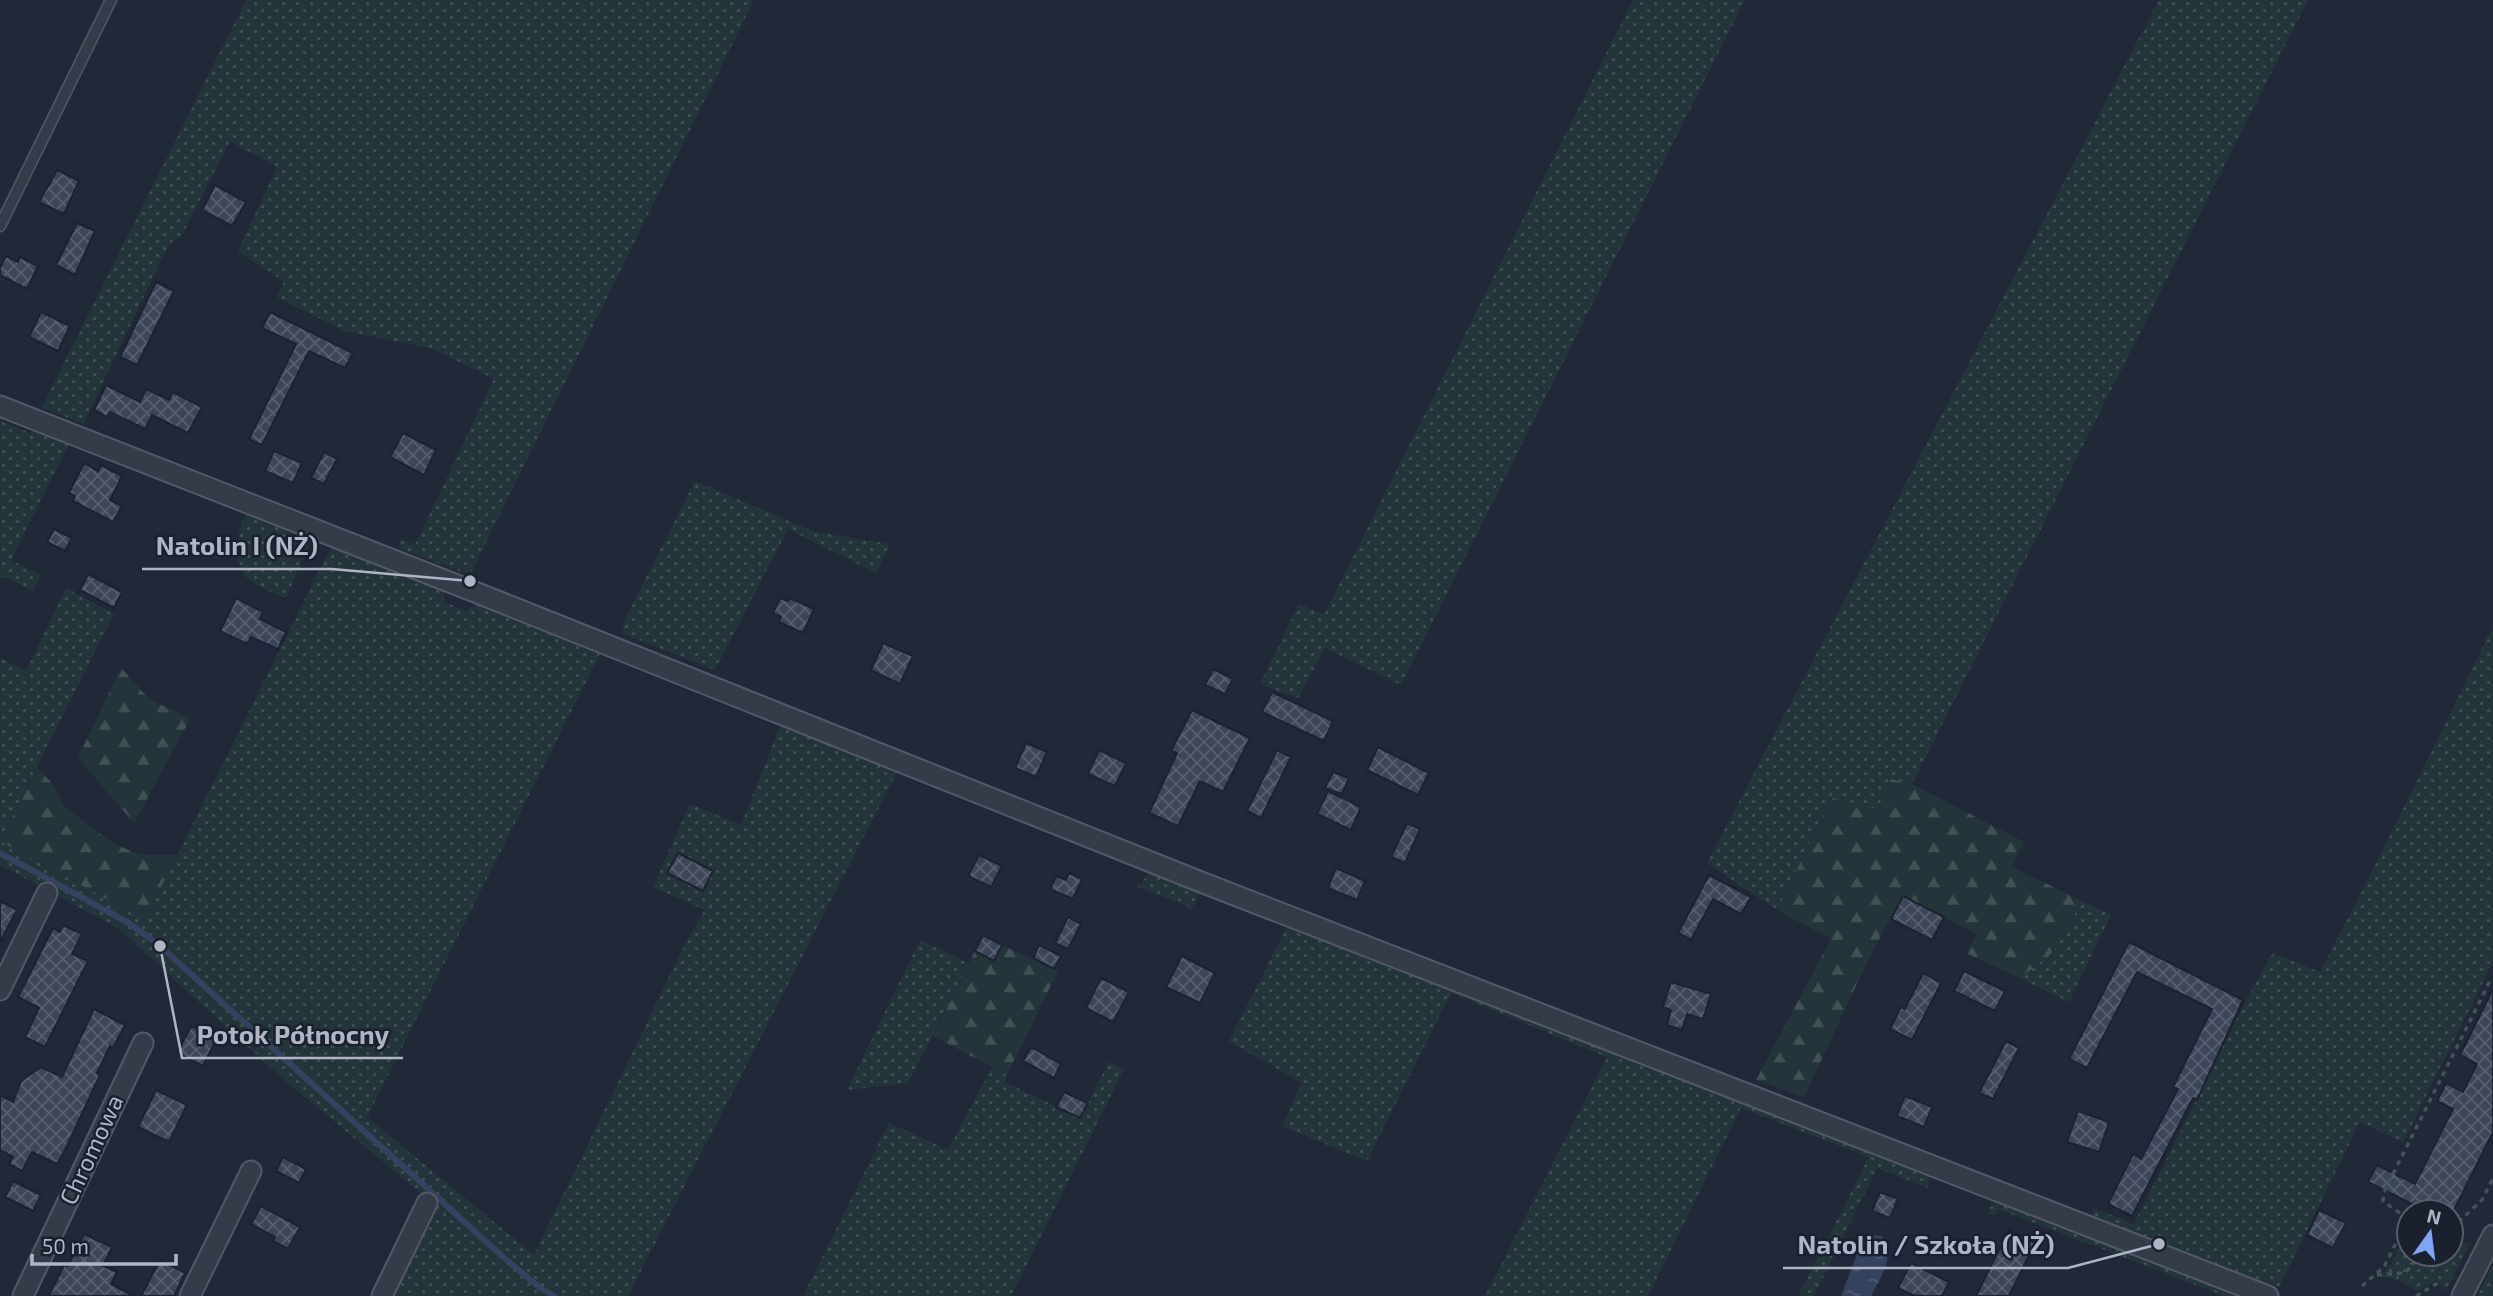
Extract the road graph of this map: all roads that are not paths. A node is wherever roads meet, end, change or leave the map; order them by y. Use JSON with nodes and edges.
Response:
{"nodes":[{"id":1,"x":111,"y":0,"type":"edge"},
{"id":2,"x":0,"y":226,"type":"edge"},
{"id":3,"x":0,"y":406,"type":"edge"},
{"id":4,"x":47,"y":893,"type":"dead end"},
{"id":5,"x":0,"y":990,"type":"edge"},
{"id":6,"x":143,"y":1043,"type":"dead end"},
{"id":7,"x":251,"y":1171,"type":"dead end"},
{"id":8,"x":427,"y":1203,"type":"dead end"},
{"id":9,"x":2493,"y":1235,"type":"edge"},
{"id":10,"x":23,"y":1296,"type":"edge"},
{"id":11,"x":190,"y":1296,"type":"edge"},
{"id":12,"x":382,"y":1296,"type":"edge"},
{"id":13,"x":2268,"y":1296,"type":"edge"},
{"id":14,"x":2462,"y":1296,"type":"edge"}],
"edges":[{"from":1,"to":2,"type":"lane"},
{"from":3,"to":13,"type":"street"},
{"from":4,"to":5,"type":"street"},
{"from":6,"to":10,"type":"street","name":"Chromowa"},
{"from":7,"to":11,"type":"street"},
{"from":8,"to":12,"type":"street"},
{"from":9,"to":14,"type":"street"}]}
